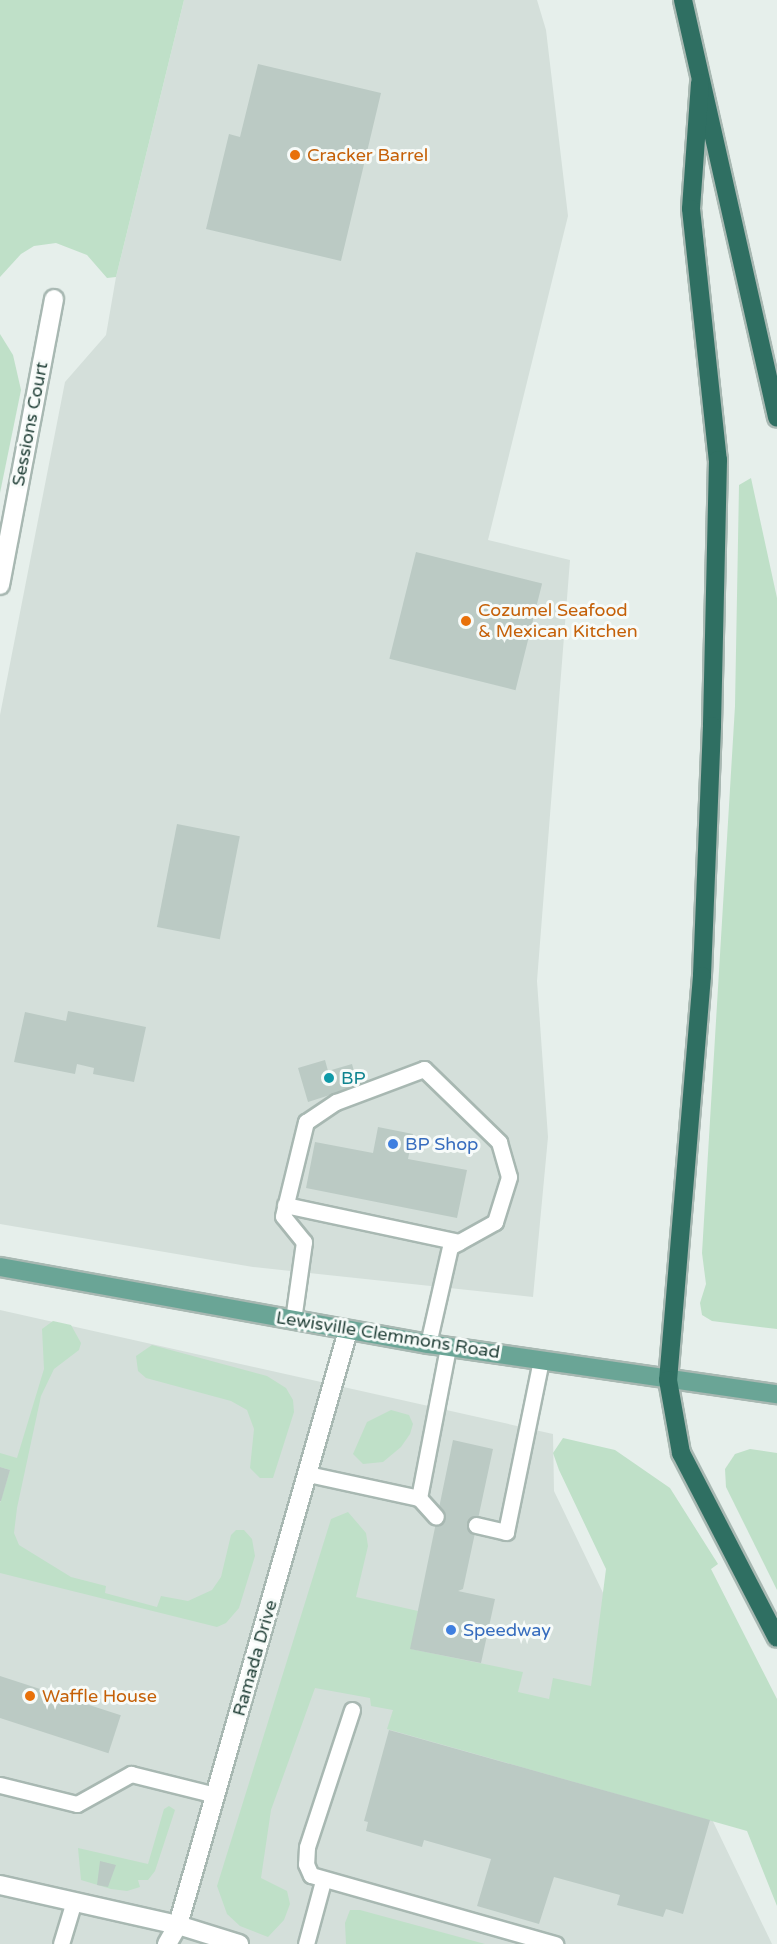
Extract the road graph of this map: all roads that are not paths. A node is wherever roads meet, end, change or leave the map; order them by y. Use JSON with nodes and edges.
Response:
{"nodes":[{"id":1,"x":683,"y":0,"type":"edge"},
{"id":2,"x":700,"y":83,"type":"junction"},
{"id":3,"x":54,"y":299,"type":"dead end"},
{"id":4,"x":777,"y":418,"type":"edge"},
{"id":5,"x":0,"y":585,"type":"edge"},
{"id":6,"x":285,"y":1205,"type":"junction"},
{"id":7,"x":459,"y":1242,"type":"junction"},
{"id":8,"x":0,"y":1267,"type":"edge"},
{"id":9,"x":293,"y":1320,"type":"junction"},
{"id":10,"x":348,"y":1331,"type":"junction"},
{"id":11,"x":428,"y":1344,"type":"junction"},
{"id":12,"x":448,"y":1347,"type":"junction"},
{"id":13,"x":541,"y":1359,"type":"junction"},
{"id":14,"x":668,"y":1380,"type":"junction"},
{"id":15,"x":777,"y":1394,"type":"edge"},
{"id":16,"x":308,"y":1474,"type":"junction"},
{"id":17,"x":418,"y":1498,"type":"junction"},
{"id":18,"x":436,"y":1517,"type":"dead end"},
{"id":19,"x":476,"y":1525,"type":"dead end"},
{"id":20,"x":777,"y":1638,"type":"edge"},
{"id":21,"x":352,"y":1710,"type":"dead end"},
{"id":22,"x":0,"y":1785,"type":"edge"},
{"id":23,"x":215,"y":1795,"type":"junction"},
{"id":24,"x":323,"y":1881,"type":"junction"},
{"id":25,"x":0,"y":1885,"type":"edge"},
{"id":26,"x":74,"y":1901,"type":"junction"},
{"id":27,"x":178,"y":1925,"type":"junction"},
{"id":28,"x":61,"y":1944,"type":"edge"},
{"id":29,"x":167,"y":1944,"type":"edge"},
{"id":30,"x":181,"y":1944,"type":"edge"},
{"id":31,"x":238,"y":1944,"type":"edge"},
{"id":32,"x":306,"y":1944,"type":"edge"},
{"id":33,"x":555,"y":1944,"type":"edge"}],
"edges":[{"from":1,"to":2,"type":"highway"},
{"from":2,"to":4,"type":"highway"},
{"from":2,"to":14,"type":"highway"},
{"from":3,"to":5,"type":"street","name":"Sessions Court"},
{"from":6,"to":7,"type":"lane"},
{"from":6,"to":7,"type":"lane"},
{"from":6,"to":9,"type":"lane"},
{"from":7,"to":11,"type":"lane"},
{"from":8,"to":9,"type":"main road","name":"Lewisville Clemmons Road"},
{"from":9,"to":10,"type":"main road","name":"Lewisville Clemmons Road"},
{"from":10,"to":11,"type":"main road","name":"Lewisville Clemmons Road"},
{"from":10,"to":16,"type":"street","name":"Ramada Drive"},
{"from":11,"to":12,"type":"main road","name":"Lewisville Clemmons Road"},
{"from":12,"to":13,"type":"main road","name":"Lewisville Clemmons Road"},
{"from":12,"to":17,"type":"lane"},
{"from":13,"to":14,"type":"main road","name":"Lewisville Clemmons Road"},
{"from":13,"to":19,"type":"lane"},
{"from":14,"to":15,"type":"main road","name":"Lewisville Clemmons Road"},
{"from":14,"to":20,"type":"highway"},
{"from":16,"to":17,"type":"lane"},
{"from":16,"to":23,"type":"street","name":"Ramada Drive"},
{"from":17,"to":18,"type":"lane"},
{"from":21,"to":24,"type":"lane"},
{"from":22,"to":23,"type":"lane"},
{"from":23,"to":27,"type":"street","name":"Ramada Drive"},
{"from":24,"to":32,"type":"lane"},
{"from":24,"to":33,"type":"lane"},
{"from":25,"to":26,"type":"street"},
{"from":26,"to":27,"type":"street"},
{"from":26,"to":28,"type":"lane"},
{"from":27,"to":29,"type":"street"},
{"from":27,"to":30,"type":"street"},
{"from":27,"to":31,"type":"street"}]}
